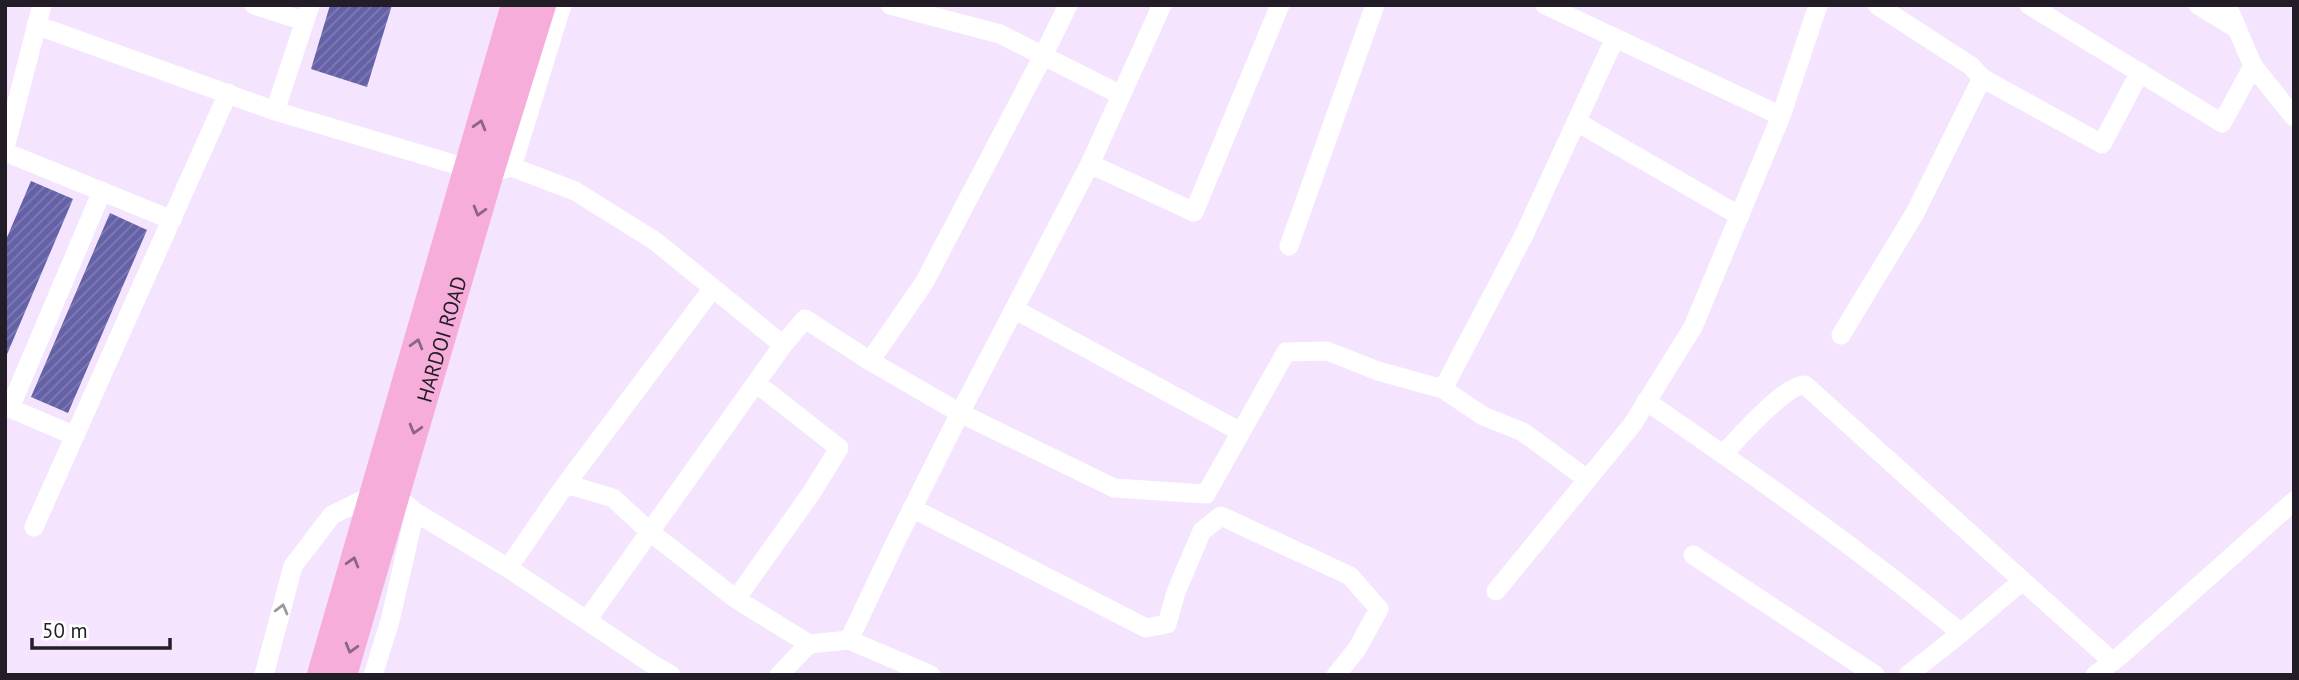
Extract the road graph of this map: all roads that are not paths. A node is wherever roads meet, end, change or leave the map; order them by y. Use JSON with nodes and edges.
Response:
{"nodes":[{"id":1,"x":42,"y":5,"type":"edge"},
{"id":2,"x":254,"y":5,"type":"edge"},
{"id":3,"x":515,"y":5,"type":"edge"},
{"id":4,"x":542,"y":5,"type":"edge"},
{"id":5,"x":562,"y":5,"type":"edge"},
{"id":6,"x":890,"y":5,"type":"edge"},
{"id":7,"x":1068,"y":5,"type":"edge"},
{"id":8,"x":1161,"y":5,"type":"edge"},
{"id":9,"x":1280,"y":5,"type":"edge"},
{"id":10,"x":1374,"y":5,"type":"edge"},
{"id":11,"x":1545,"y":5,"type":"edge"},
{"id":12,"x":1818,"y":5,"type":"edge"},
{"id":13,"x":1877,"y":5,"type":"edge"},
{"id":14,"x":2029,"y":5,"type":"edge"},
{"id":15,"x":2198,"y":5,"type":"edge"},
{"id":16,"x":2227,"y":5,"type":"edge"},
{"id":17,"x":307,"y":13,"type":"edge"},
{"id":18,"x":1580,"y":13,"type":"edge"},
{"id":19,"x":962,"y":14,"type":"edge"},
{"id":20,"x":36,"y":25,"type":"junction"},
{"id":21,"x":2237,"y":29,"type":"junction"},
{"id":22,"x":1615,"y":38,"type":"junction"},
{"id":23,"x":1043,"y":56,"type":"junction"},
{"id":24,"x":2253,"y":66,"type":"junction"},
{"id":25,"x":2140,"y":72,"type":"junction"},
{"id":26,"x":1982,"y":78,"type":"junction"},
{"id":27,"x":228,"y":93,"type":"junction"},
{"id":28,"x":1121,"y":95,"type":"junction"},
{"id":29,"x":275,"y":111,"type":"junction"},
{"id":30,"x":1781,"y":116,"type":"junction"},
{"id":31,"x":2294,"y":117,"type":"edge"},
{"id":32,"x":1577,"y":122,"type":"junction"},
{"id":33,"x":8,"y":128,"type":"edge"},
{"id":34,"x":5,"y":150,"type":"edge"},
{"id":35,"x":1090,"y":164,"type":"junction"},
{"id":36,"x":490,"y":168,"type":"junction"},
{"id":37,"x":102,"y":191,"type":"junction"},
{"id":38,"x":1740,"y":216,"type":"junction"},
{"id":39,"x":172,"y":220,"type":"junction"},
{"id":40,"x":1289,"y":246,"type":"dead end"},
{"id":41,"x":713,"y":288,"type":"junction"},
{"id":42,"x":1014,"y":309,"type":"junction"},
{"id":43,"x":1841,"y":335,"type":"dead end"},
{"id":44,"x":783,"y":345,"type":"junction"},
{"id":45,"x":870,"y":361,"type":"junction"},
{"id":46,"x":756,"y":383,"type":"junction"},
{"id":47,"x":1443,"y":389,"type":"junction"},
{"id":48,"x":1646,"y":401,"type":"junction"},
{"id":49,"x":8,"y":407,"type":"edge"},
{"id":50,"x":960,"y":413,"type":"junction"},
{"id":51,"x":1239,"y":431,"type":"junction"},
{"id":52,"x":75,"y":436,"type":"junction"},
{"id":53,"x":1723,"y":453,"type":"junction"},
{"id":54,"x":1587,"y":479,"type":"junction"},
{"id":55,"x":563,"y":488,"type":"junction"},
{"id":56,"x":395,"y":501,"type":"junction"},
{"id":57,"x":2294,"y":501,"type":"edge"},
{"id":58,"x":912,"y":508,"type":"junction"},
{"id":59,"x":34,"y":527,"type":"dead end"},
{"id":60,"x":650,"y":532,"type":"junction"},
{"id":61,"x":1693,"y":555,"type":"dead end"},
{"id":62,"x":508,"y":568,"type":"junction"},
{"id":63,"x":2022,"y":581,"type":"junction"},
{"id":64,"x":1496,"y":591,"type":"dead end"},
{"id":65,"x":736,"y":599,"type":"junction"},
{"id":66,"x":586,"y":620,"type":"junction"},
{"id":67,"x":1961,"y":633,"type":"junction"},
{"id":68,"x":849,"y":640,"type":"junction"},
{"id":69,"x":809,"y":644,"type":"junction"},
{"id":70,"x":2113,"y":662,"type":"junction"},
{"id":71,"x":264,"y":675,"type":"edge"},
{"id":72,"x":321,"y":675,"type":"edge"},
{"id":73,"x":344,"y":675,"type":"edge"},
{"id":74,"x":373,"y":675,"type":"edge"},
{"id":75,"x":671,"y":675,"type":"edge"},
{"id":76,"x":779,"y":675,"type":"edge"},
{"id":77,"x":931,"y":675,"type":"edge"},
{"id":78,"x":1336,"y":675,"type":"edge"},
{"id":79,"x":1875,"y":675,"type":"edge"},
{"id":80,"x":1908,"y":675,"type":"edge"},
{"id":81,"x":2095,"y":675,"type":"edge"}],
"edges":[{"from":1,"to":20,"type":"street"},
{"from":2,"to":17,"type":"street"},
{"from":36,"to":3,"type":"highway","name":"HARDOI ROAD","one_way":true},
{"from":4,"to":36,"type":"highway","name":"HARDOI ROAD"},
{"from":5,"to":36,"type":"street"},
{"from":6,"to":19,"type":"street"},
{"from":7,"to":23,"type":"street"},
{"from":8,"to":28,"type":"street"},
{"from":9,"to":35,"type":"street"},
{"from":10,"to":40,"type":"street"},
{"from":11,"to":18,"type":"street"},
{"from":12,"to":30,"type":"street"},
{"from":13,"to":26,"type":"street"},
{"from":14,"to":25,"type":"street"},
{"from":15,"to":21,"type":"street"},
{"from":16,"to":21,"type":"street"},
{"from":17,"to":29,"type":"street"},
{"from":18,"to":22,"type":"street"},
{"from":19,"to":23,"type":"street"},
{"from":20,"to":27,"type":"street"},
{"from":20,"to":33,"type":"street"},
{"from":21,"to":24,"type":"street"},
{"from":22,"to":30,"type":"street"},
{"from":22,"to":32,"type":"street"},
{"from":23,"to":28,"type":"street"},
{"from":23,"to":45,"type":"street"},
{"from":24,"to":25,"type":"street"},
{"from":24,"to":31,"type":"street"},
{"from":25,"to":26,"type":"street"},
{"from":26,"to":43,"type":"street"},
{"from":27,"to":29,"type":"street"},
{"from":27,"to":39,"type":"street"},
{"from":28,"to":35,"type":"street"},
{"from":29,"to":36,"type":"street"},
{"from":30,"to":38,"type":"street"},
{"from":32,"to":38,"type":"street"},
{"from":32,"to":47,"type":"street"},
{"from":33,"to":34,"type":"street"},
{"from":34,"to":37,"type":"street"},
{"from":35,"to":42,"type":"street"},
{"from":36,"to":41,"type":"street"},
{"from":36,"to":56,"type":"highway","name":"HARDOI ROAD"},
{"from":37,"to":39,"type":"street"},
{"from":37,"to":49,"type":"street"},
{"from":38,"to":48,"type":"street"},
{"from":39,"to":52,"type":"street"},
{"from":41,"to":44,"type":"street"},
{"from":41,"to":55,"type":"street"},
{"from":42,"to":50,"type":"street"},
{"from":42,"to":51,"type":"street"},
{"from":44,"to":45,"type":"street"},
{"from":44,"to":46,"type":"street"},
{"from":45,"to":50,"type":"street"},
{"from":46,"to":60,"type":"street"},
{"from":46,"to":65,"type":"street"},
{"from":47,"to":51,"type":"street"},
{"from":47,"to":54,"type":"street"},
{"from":48,"to":53,"type":"street"},
{"from":48,"to":54,"type":"street"},
{"from":49,"to":52,"type":"street"},
{"from":50,"to":51,"type":"street"},
{"from":50,"to":58,"type":"street"},
{"from":52,"to":59,"type":"street"},
{"from":53,"to":63,"type":"street"},
{"from":53,"to":67,"type":"street"},
{"from":54,"to":64,"type":"street"},
{"from":55,"to":60,"type":"street"},
{"from":55,"to":62,"type":"street"},
{"from":56,"to":62,"type":"street"},
{"from":71,"to":56,"type":"street","one_way":true},
{"from":72,"to":56,"type":"highway","name":"HARDOI ROAD","one_way":true},
{"from":56,"to":73,"type":"highway","name":"HARDOI ROAD","one_way":true},
{"from":56,"to":74,"type":"street"},
{"from":57,"to":70,"type":"street"},
{"from":58,"to":68,"type":"street"},
{"from":58,"to":78,"type":"street"},
{"from":60,"to":65,"type":"street"},
{"from":60,"to":66,"type":"street"},
{"from":61,"to":79,"type":"street"},
{"from":62,"to":66,"type":"street"},
{"from":63,"to":67,"type":"street"},
{"from":63,"to":70,"type":"street"},
{"from":65,"to":69,"type":"street"},
{"from":66,"to":75,"type":"street"},
{"from":67,"to":80,"type":"street"},
{"from":68,"to":69,"type":"street"},
{"from":68,"to":77,"type":"street"},
{"from":69,"to":76,"type":"street"},
{"from":70,"to":81,"type":"street"}]}
